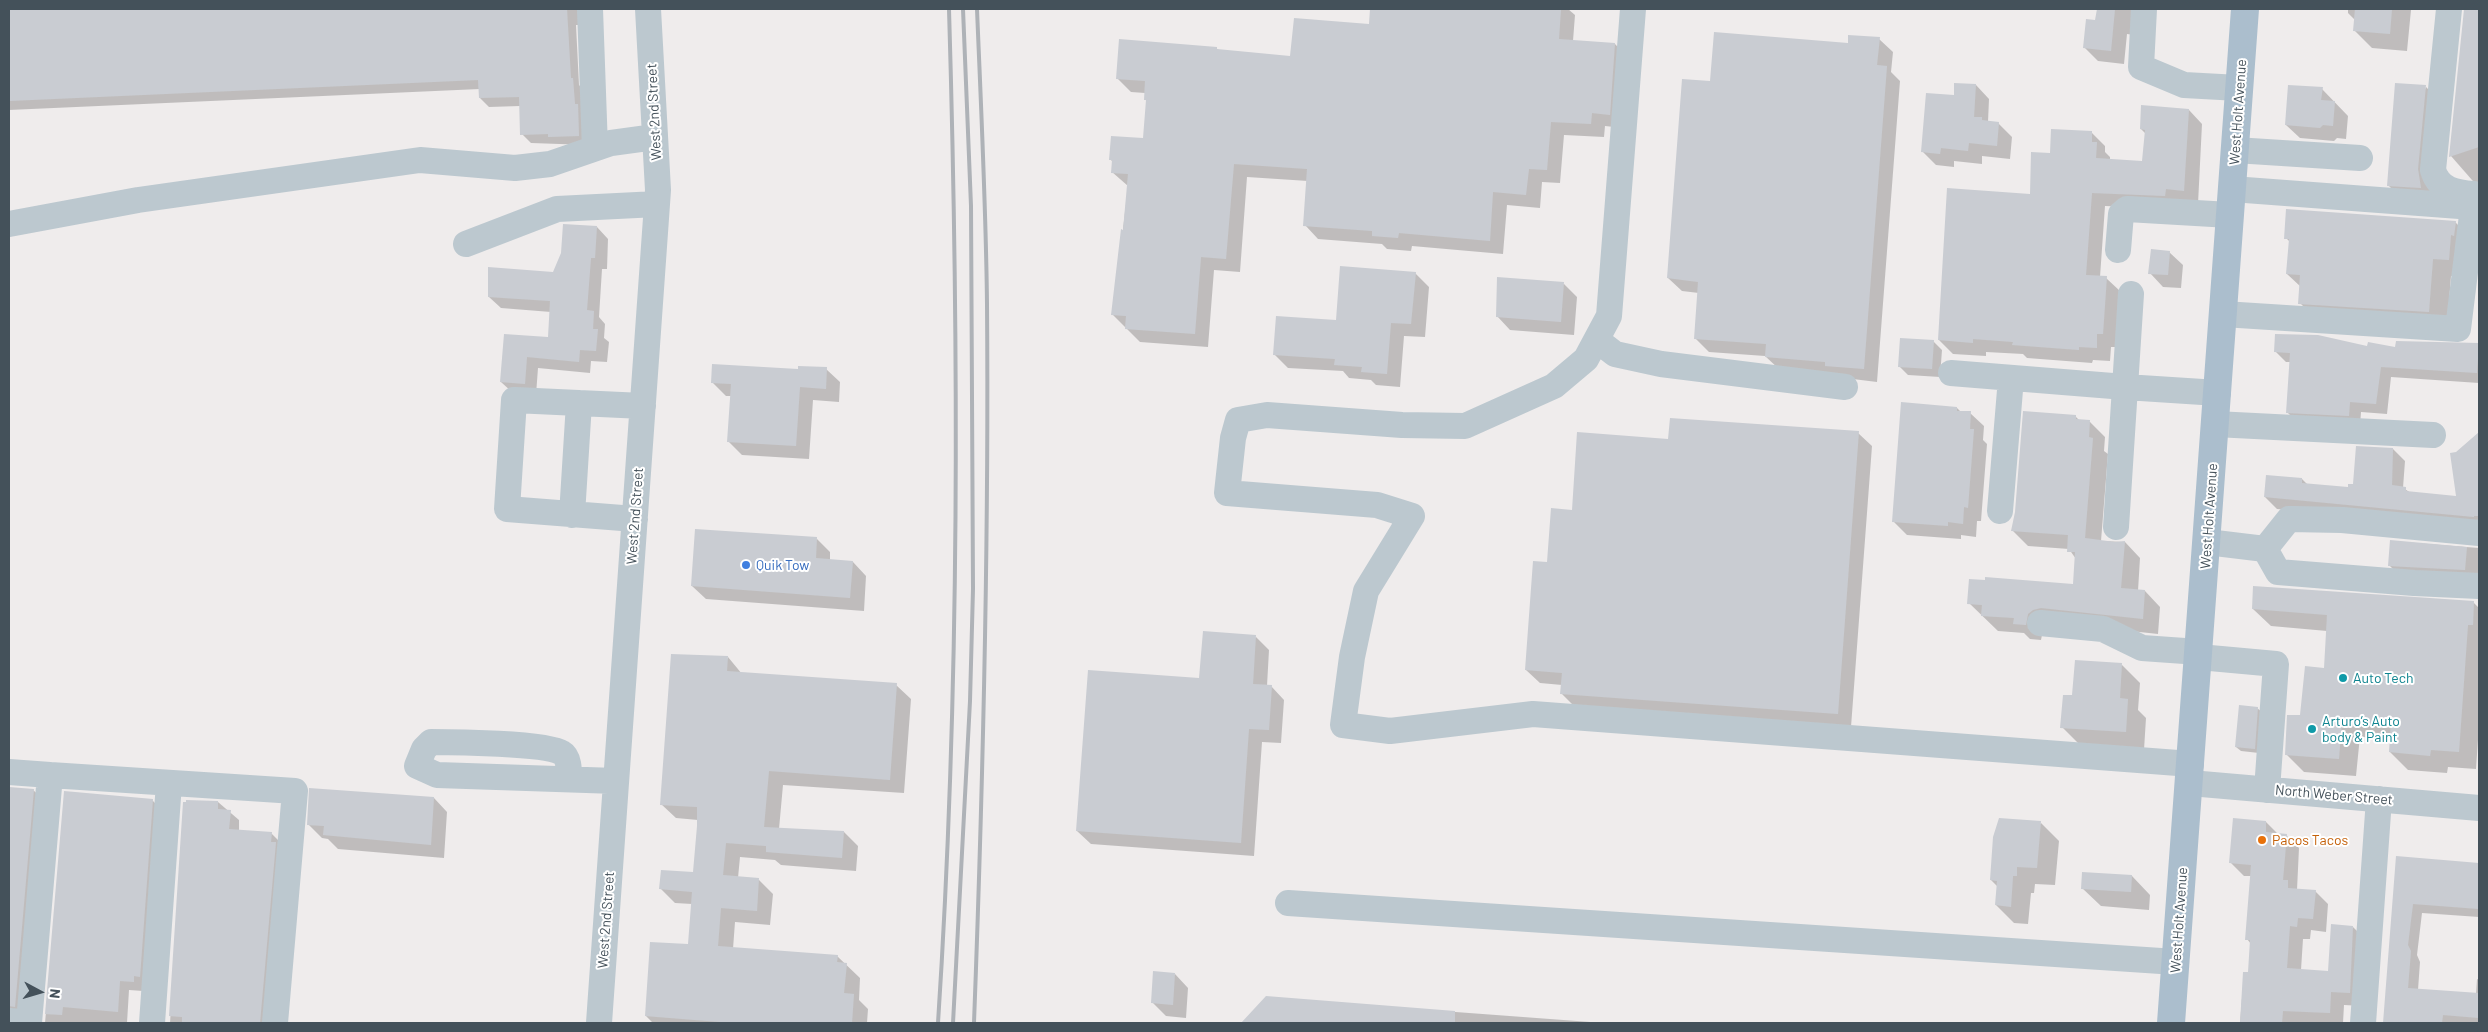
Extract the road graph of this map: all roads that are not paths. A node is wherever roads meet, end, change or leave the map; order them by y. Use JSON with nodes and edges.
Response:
{"nodes":[{"id":1,"x":590,"y":9,"type":"edge"},
{"id":2,"x":648,"y":9,"type":"edge"},
{"id":3,"x":1633,"y":9,"type":"edge"},
{"id":4,"x":2144,"y":9,"type":"edge"},
{"id":5,"x":2245,"y":9,"type":"edge"},
{"id":6,"x":2449,"y":9,"type":"edge"},
{"id":7,"x":2239,"y":88,"type":"junction"},
{"id":8,"x":655,"y":137,"type":"junction"},
{"id":9,"x":596,"y":148,"type":"junction"},
{"id":10,"x":2235,"y":150,"type":"junction"},
{"id":11,"x":2360,"y":158,"type":"dead end"},
{"id":12,"x":2232,"y":189,"type":"junction"},
{"id":13,"x":2477,"y":203,"type":"edge"},
{"id":14,"x":657,"y":204,"type":"junction"},
{"id":15,"x":2230,"y":216,"type":"junction"},
{"id":16,"x":9,"y":224,"type":"edge"},
{"id":17,"x":466,"y":244,"type":"dead end"},
{"id":18,"x":2118,"y":250,"type":"dead end"},
{"id":19,"x":2131,"y":294,"type":"dead end"},
{"id":20,"x":2223,"y":314,"type":"junction"},
{"id":21,"x":2469,"y":330,"type":"edge"},
{"id":22,"x":1596,"y":340,"type":"junction"},
{"id":23,"x":1952,"y":374,"type":"dead end"},
{"id":24,"x":2011,"y":378,"type":"junction"},
{"id":25,"x":1845,"y":387,"type":"dead end"},
{"id":26,"x":2125,"y":387,"type":"junction"},
{"id":27,"x":2218,"y":393,"type":"junction"},
{"id":28,"x":579,"y":403,"type":"junction"},
{"id":29,"x":643,"y":406,"type":"junction"},
{"id":30,"x":2216,"y":424,"type":"junction"},
{"id":31,"x":2434,"y":435,"type":"dead end"},
{"id":32,"x":2000,"y":512,"type":"dead end"},
{"id":33,"x":572,"y":514,"type":"junction"},
{"id":34,"x":634,"y":519,"type":"junction"},
{"id":35,"x":2116,"y":528,"type":"dead end"},
{"id":36,"x":2479,"y":533,"type":"edge"},
{"id":37,"x":2207,"y":542,"type":"junction"},
{"id":38,"x":2265,"y":549,"type":"junction"},
{"id":39,"x":2479,"y":586,"type":"edge"},
{"id":40,"x":2040,"y":623,"type":"dead end"},
{"id":41,"x":2199,"y":654,"type":"junction"},
{"id":42,"x":9,"y":772,"type":"edge"},
{"id":43,"x":2190,"y":773,"type":"junction"},
{"id":44,"x":50,"y":775,"type":"junction"},
{"id":45,"x":569,"y":778,"type":"junction"},
{"id":46,"x":616,"y":781,"type":"junction"},
{"id":47,"x":169,"y":783,"type":"junction"},
{"id":48,"x":2267,"y":790,"type":"junction"},
{"id":49,"x":2379,"y":799,"type":"junction"},
{"id":50,"x":2479,"y":808,"type":"edge"},
{"id":51,"x":1288,"y":903,"type":"dead end"},
{"id":52,"x":2176,"y":962,"type":"junction"},
{"id":53,"x":9,"y":1021,"type":"edge"},
{"id":54,"x":29,"y":1023,"type":"edge"},
{"id":55,"x":38,"y":1023,"type":"edge"},
{"id":56,"x":152,"y":1023,"type":"edge"},
{"id":57,"x":275,"y":1023,"type":"edge"},
{"id":58,"x":599,"y":1023,"type":"edge"},
{"id":59,"x":2171,"y":1023,"type":"edge"},
{"id":60,"x":2364,"y":1023,"type":"edge"}],
"edges":[{"from":1,"to":9,"type":"street"},
{"from":2,"to":8,"type":"street","name":"West 2nd Street"},
{"from":3,"to":22,"type":"street"},
{"from":4,"to":7,"type":"street"},
{"from":5,"to":7,"type":"main road","name":"West Holt Avenue"},
{"from":6,"to":13,"type":"street"},
{"from":7,"to":10,"type":"main road","name":"West Holt Avenue"},
{"from":8,"to":9,"type":"street"},
{"from":8,"to":14,"type":"street","name":"West 2nd Street"},
{"from":9,"to":16,"type":"street"},
{"from":10,"to":11,"type":"street"},
{"from":10,"to":12,"type":"main road","name":"West Holt Avenue"},
{"from":12,"to":13,"type":"street"},
{"from":12,"to":15,"type":"main road","name":"West Holt Avenue"},
{"from":13,"to":21,"type":"street"},
{"from":14,"to":17,"type":"street"},
{"from":14,"to":29,"type":"street","name":"West 2nd Street"},
{"from":15,"to":18,"type":"street"},
{"from":15,"to":20,"type":"main road","name":"West Holt Avenue"},
{"from":19,"to":26,"type":"street"},
{"from":20,"to":21,"type":"street"},
{"from":20,"to":27,"type":"main road","name":"West Holt Avenue"},
{"from":22,"to":25,"type":"street"},
{"from":22,"to":43,"type":"street","name":"North Weber Street"},
{"from":23,"to":24,"type":"street"},
{"from":24,"to":26,"type":"street"},
{"from":24,"to":32,"type":"street"},
{"from":26,"to":27,"type":"street"},
{"from":26,"to":35,"type":"street"},
{"from":27,"to":30,"type":"main road","name":"West Holt Avenue"},
{"from":28,"to":29,"type":"street"},
{"from":28,"to":33,"type":"street"},
{"from":28,"to":33,"type":"street"},
{"from":29,"to":34,"type":"street","name":"West 2nd Street"},
{"from":30,"to":31,"type":"street"},
{"from":30,"to":37,"type":"main road","name":"West Holt Avenue"},
{"from":33,"to":34,"type":"street"},
{"from":34,"to":46,"type":"street","name":"West 2nd Street"},
{"from":36,"to":38,"type":"street"},
{"from":37,"to":38,"type":"street"},
{"from":37,"to":41,"type":"main road","name":"West Holt Avenue"},
{"from":38,"to":39,"type":"street"},
{"from":40,"to":41,"type":"street"},
{"from":41,"to":43,"type":"main road","name":"West Holt Avenue"},
{"from":41,"to":48,"type":"street"},
{"from":42,"to":44,"type":"street"},
{"from":43,"to":48,"type":"street","name":"North Weber Street"},
{"from":43,"to":52,"type":"main road","name":"West Holt Avenue"},
{"from":44,"to":47,"type":"street"},
{"from":44,"to":54,"type":"street"},
{"from":45,"to":45,"type":"street"},
{"from":45,"to":46,"type":"street"},
{"from":46,"to":58,"type":"street","name":"West 2nd Street"},
{"from":47,"to":56,"type":"street"},
{"from":47,"to":57,"type":"street"},
{"from":48,"to":49,"type":"street","name":"North Weber Street"},
{"from":49,"to":50,"type":"street","name":"North Weber Street"},
{"from":49,"to":60,"type":"street"},
{"from":51,"to":52,"type":"street"},
{"from":52,"to":59,"type":"main road","name":"West Holt Avenue"},
{"from":53,"to":54,"type":"street"},
{"from":54,"to":55,"type":"street"}]}
